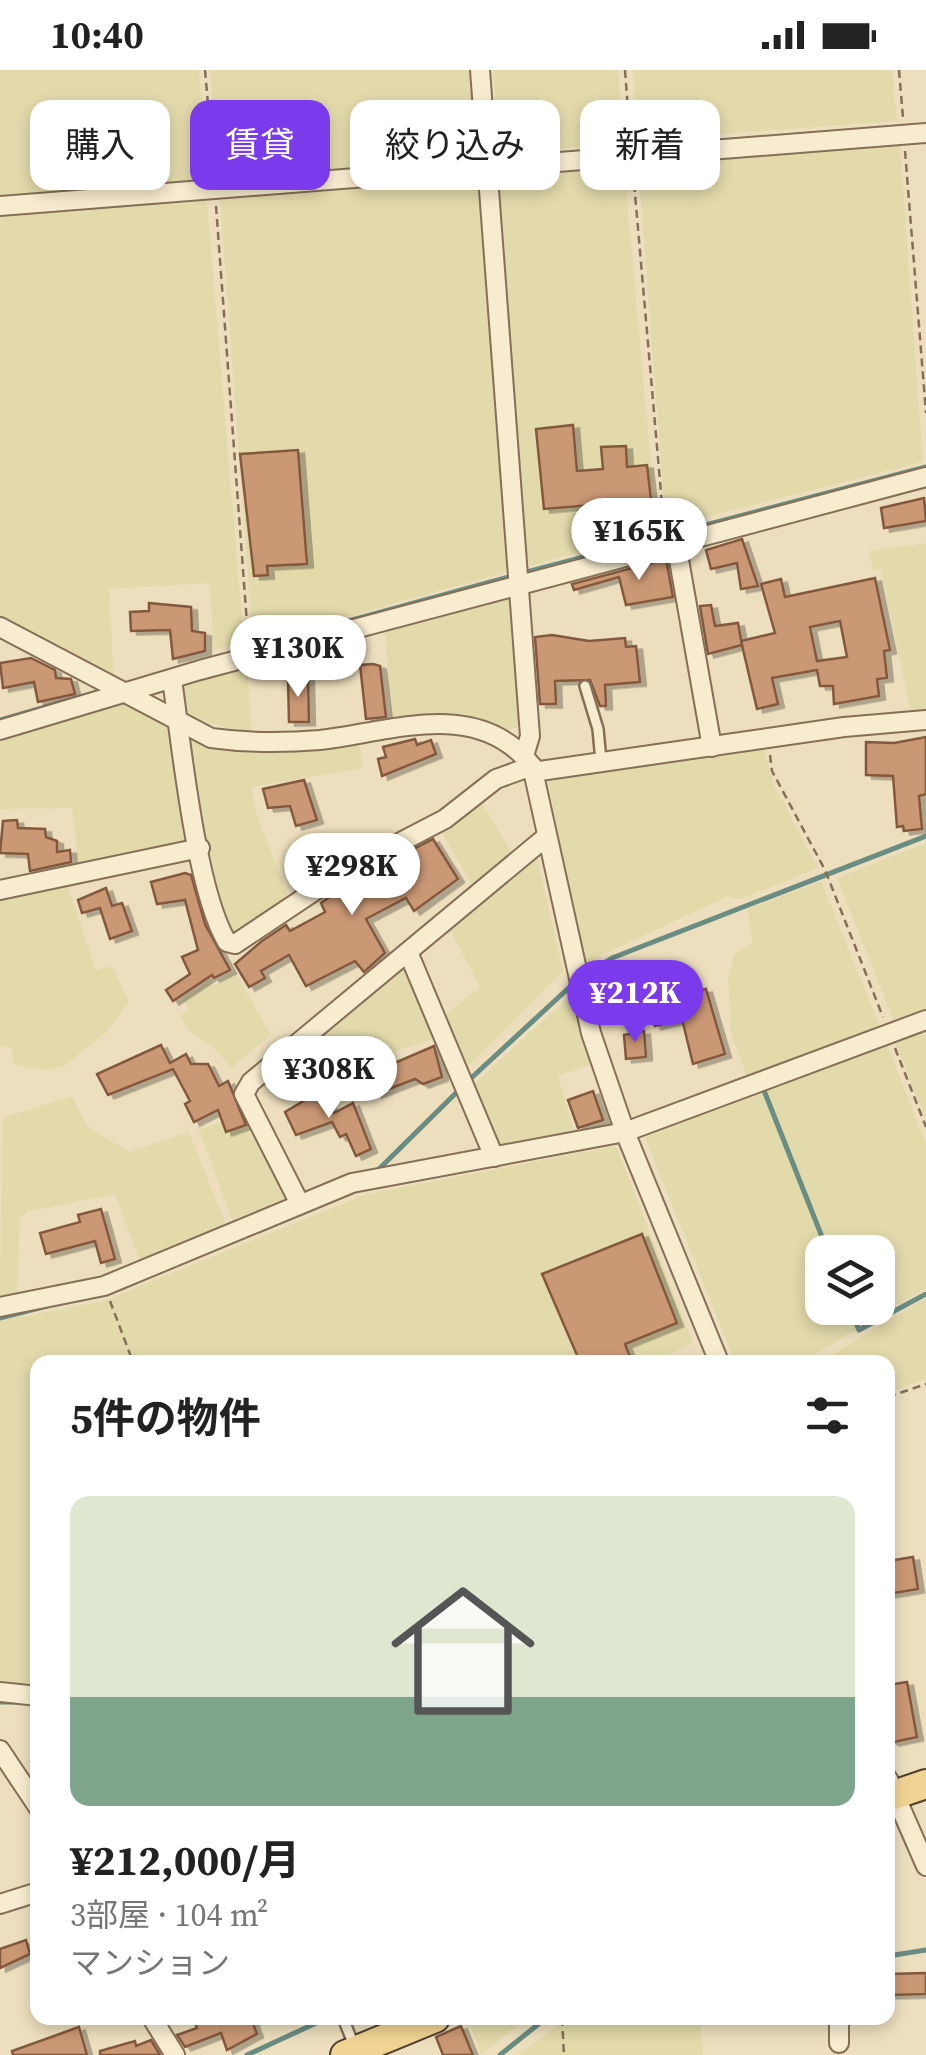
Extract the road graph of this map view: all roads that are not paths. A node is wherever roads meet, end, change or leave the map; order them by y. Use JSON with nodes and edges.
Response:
{"nodes":[{"id":1,"x":480,"y":70,"type":"edge"},
{"id":2,"x":482,"y":100,"type":"edge"},
{"id":3,"x":926,"y":132,"type":"edge"},
{"id":4,"x":560,"y":160,"type":"edge"},
{"id":5,"x":350,"y":177,"type":"edge"},
{"id":6,"x":490,"y":190,"type":"edge"},
{"id":7,"x":0,"y":206,"type":"edge"},
{"id":8,"x":926,"y":477,"type":"edge"},
{"id":9,"x":671,"y":544,"type":"junction"},
{"id":10,"x":522,"y":583,"type":"junction"},
{"id":11,"x":0,"y":627,"type":"edge"},
{"id":12,"x":172,"y":679,"type":"junction"},
{"id":13,"x":585,"y":686,"type":"dead end"},
{"id":14,"x":123,"y":694,"type":"junction"},
{"id":15,"x":926,"y":720,"type":"edge"},
{"id":16,"x":178,"y":723,"type":"junction"},
{"id":17,"x":0,"y":730,"type":"edge"},
{"id":18,"x":712,"y":747,"type":"junction"},
{"id":19,"x":601,"y":764,"type":"junction"},
{"id":20,"x":530,"y":765,"type":"junction"},
{"id":21,"x":546,"y":836,"type":"junction"},
{"id":22,"x":200,"y":848,"type":"junction"},
{"id":23,"x":0,"y":890,"type":"edge"},
{"id":24,"x":408,"y":952,"type":"junction"},
{"id":25,"x":926,"y":1020,"type":"edge"},
{"id":26,"x":625,"y":1132,"type":"junction"},
{"id":27,"x":494,"y":1157,"type":"junction"},
{"id":28,"x":300,"y":1204,"type":"junction"},
{"id":29,"x":0,"y":1307,"type":"edge"},
{"id":30,"x":716,"y":1355,"type":"edge"},
{"id":31,"x":0,"y":1692,"type":"edge"},
{"id":32,"x":30,"y":1695,"type":"edge"},
{"id":33,"x":0,"y":1750,"type":"edge"},
{"id":34,"x":926,"y":1784,"type":"edge"},
{"id":35,"x":895,"y":1789,"type":"edge"},
{"id":36,"x":30,"y":1795,"type":"edge"},
{"id":37,"x":895,"y":1801,"type":"edge"},
{"id":38,"x":926,"y":1866,"type":"edge"},
{"id":39,"x":30,"y":1895,"type":"edge"},
{"id":40,"x":0,"y":1904,"type":"edge"},
{"id":41,"x":156,"y":2025,"type":"edge"},
{"id":42,"x":345,"y":2025,"type":"edge"},
{"id":43,"x":418,"y":2025,"type":"edge"},
{"id":44,"x":839,"y":2025,"type":"edge"},
{"id":45,"x":839,"y":2043,"type":"dead end"},
{"id":46,"x":351,"y":2053,"type":"edge"},
{"id":47,"x":175,"y":2055,"type":"edge"}],
"edges":[{"from":1,"to":2,"type":"street"},
{"from":3,"to":4,"type":"street"},
{"from":5,"to":7,"type":"street"},
{"from":6,"to":10,"type":"street"},
{"from":8,"to":9,"type":"street"},
{"from":9,"to":10,"type":"street"},
{"from":9,"to":18,"type":"street"},
{"from":10,"to":12,"type":"street"},
{"from":10,"to":20,"type":"street"},
{"from":11,"to":14,"type":"street"},
{"from":12,"to":14,"type":"street"},
{"from":12,"to":16,"type":"street"},
{"from":13,"to":19,"type":"lane"},
{"from":14,"to":16,"type":"street"},
{"from":14,"to":17,"type":"street"},
{"from":15,"to":18,"type":"street"},
{"from":16,"to":20,"type":"street"},
{"from":16,"to":22,"type":"street"},
{"from":18,"to":19,"type":"street"},
{"from":19,"to":20,"type":"street"},
{"from":20,"to":21,"type":"street"},
{"from":20,"to":22,"type":"street"},
{"from":21,"to":24,"type":"street"},
{"from":21,"to":26,"type":"street"},
{"from":22,"to":23,"type":"street"},
{"from":24,"to":27,"type":"street"},
{"from":24,"to":28,"type":"street"},
{"from":25,"to":26,"type":"street"},
{"from":26,"to":27,"type":"street"},
{"from":26,"to":30,"type":"street"},
{"from":27,"to":28,"type":"street"},
{"from":28,"to":29,"type":"street"},
{"from":31,"to":32,"type":"street"},
{"from":33,"to":36,"type":"street"},
{"from":34,"to":35,"type":"main road"},
{"from":37,"to":38,"type":"street"},
{"from":39,"to":40,"type":"street"},
{"from":41,"to":47,"type":"street"},
{"from":42,"to":46,"type":"lane"},
{"from":43,"to":46,"type":"main road"},
{"from":44,"to":45,"type":"street"}]}
